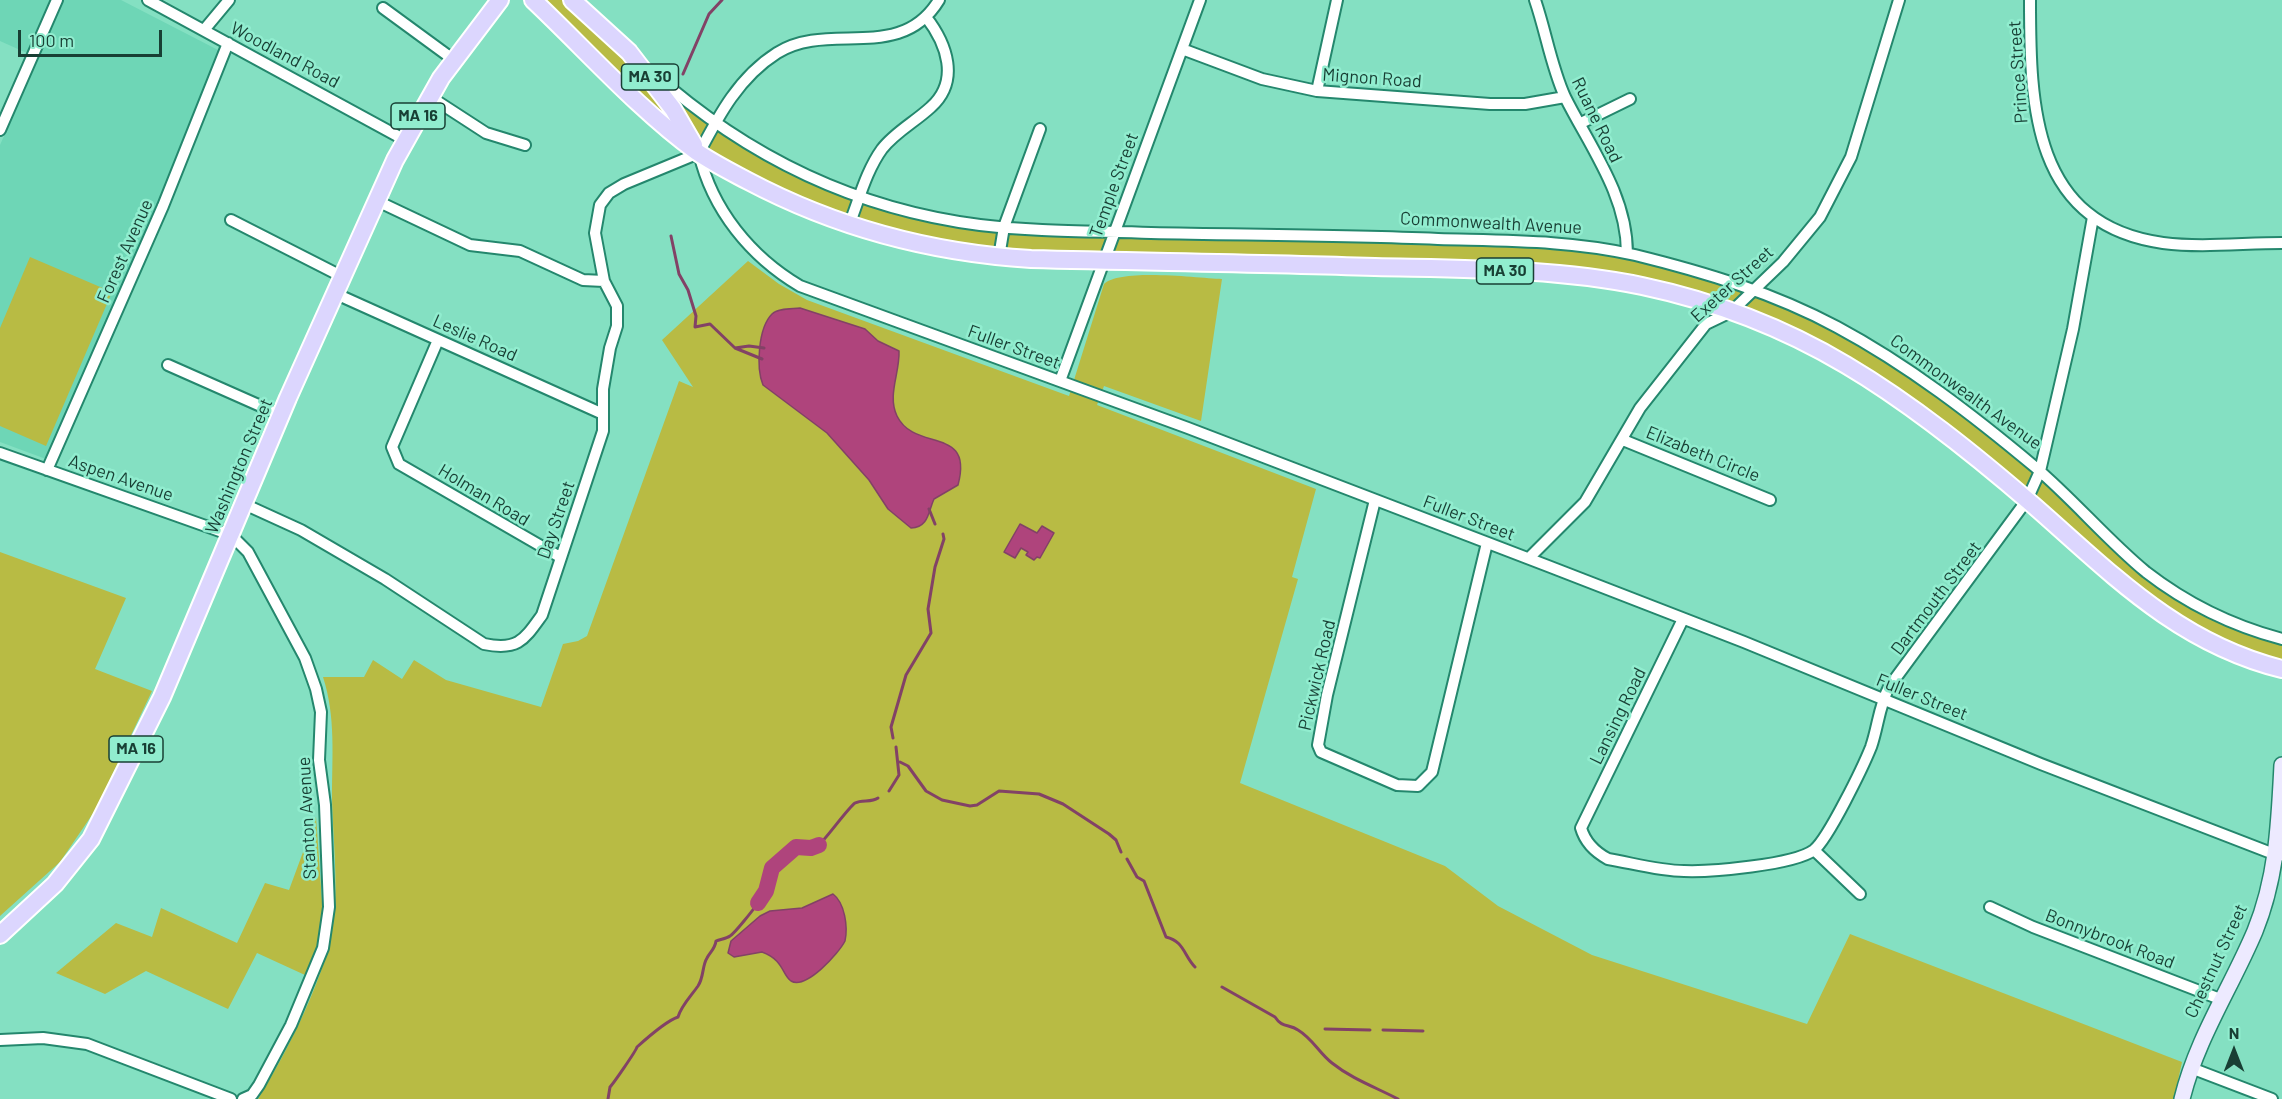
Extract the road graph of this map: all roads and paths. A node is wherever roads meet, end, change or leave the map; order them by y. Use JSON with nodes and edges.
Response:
{"nodes":[{"id":1,"x":57,"y":0,"type":"edge"},
{"id":2,"x":148,"y":0,"type":"edge"},
{"id":3,"x":229,"y":0,"type":"edge"},
{"id":4,"x":500,"y":0,"type":"edge"},
{"id":5,"x":533,"y":0,"type":"edge"},
{"id":6,"x":572,"y":0,"type":"edge"},
{"id":7,"x":939,"y":0,"type":"edge"},
{"id":8,"x":1200,"y":0,"type":"edge"},
{"id":9,"x":1337,"y":0,"type":"edge"},
{"id":10,"x":1535,"y":0,"type":"edge"},
{"id":11,"x":1899,"y":0,"type":"edge"},
{"id":12,"x":2030,"y":0,"type":"edge"},
{"id":13,"x":383,"y":8,"type":"dead end"},
{"id":14,"x":926,"y":17,"type":"junction"},
{"id":15,"x":204,"y":30,"type":"junction"},
{"id":16,"x":228,"y":43,"type":"junction"},
{"id":17,"x":1182,"y":49,"type":"junction"},
{"id":18,"x":629,"y":52,"type":"junction"},
{"id":19,"x":453,"y":60,"type":"junction"},
{"id":20,"x":1317,"y":91,"type":"junction"},
{"id":21,"x":429,"y":96,"type":"junction"},
{"id":22,"x":1565,"y":97,"type":"junction"},
{"id":23,"x":1630,"y":99,"type":"dead end"},
{"id":24,"x":1581,"y":123,"type":"junction"},
{"id":25,"x":714,"y":124,"type":"junction"},
{"id":26,"x":1040,"y":129,"type":"dead end"},
{"id":27,"x":0,"y":130,"type":"edge"},
{"id":28,"x":405,"y":140,"type":"junction"},
{"id":29,"x":525,"y":145,"type":"dead end"},
{"id":30,"x":699,"y":153,"type":"junction"},
{"id":31,"x":860,"y":198,"type":"junction"},
{"id":32,"x":375,"y":200,"type":"junction"},
{"id":33,"x":2093,"y":217,"type":"junction"},
{"id":34,"x":231,"y":220,"type":"dead end"},
{"id":35,"x":849,"y":225,"type":"junction"},
{"id":36,"x":1004,"y":228,"type":"junction"},
{"id":37,"x":1114,"y":232,"type":"junction"},
{"id":38,"x":2282,"y":243,"type":"edge"},
{"id":39,"x":1627,"y":253,"type":"junction"},
{"id":40,"x":999,"y":257,"type":"junction"},
{"id":41,"x":1103,"y":261,"type":"junction"},
{"id":42,"x":341,"y":276,"type":"junction"},
{"id":43,"x":604,"y":281,"type":"junction"},
{"id":44,"x":1753,"y":289,"type":"junction"},
{"id":45,"x":334,"y":292,"type":"junction"},
{"id":46,"x":1731,"y":312,"type":"junction"},
{"id":47,"x":438,"y":340,"type":"junction"},
{"id":48,"x":168,"y":365,"type":"dead end"},
{"id":49,"x":1060,"y":381,"type":"junction"},
{"id":50,"x":603,"y":414,"type":"junction"},
{"id":51,"x":281,"y":415,"type":"junction"},
{"id":52,"x":1623,"y":440,"type":"junction"},
{"id":53,"x":0,"y":453,"type":"edge"},
{"id":54,"x":46,"y":470,"type":"junction"},
{"id":55,"x":2040,"y":471,"type":"junction"},
{"id":56,"x":1376,"y":500,"type":"junction"},
{"id":57,"x":1770,"y":500,"type":"dead end"},
{"id":58,"x":2027,"y":500,"type":"junction"},
{"id":59,"x":244,"y":504,"type":"junction"},
{"id":60,"x":231,"y":536,"type":"junction"},
{"id":61,"x":1487,"y":543,"type":"junction"},
{"id":62,"x":560,"y":557,"type":"junction"},
{"id":63,"x":1528,"y":558,"type":"junction"},
{"id":64,"x":1683,"y":619,"type":"junction"},
{"id":65,"x":2282,"y":639,"type":"edge"},
{"id":66,"x":2282,"y":669,"type":"edge"},
{"id":67,"x":1882,"y":699,"type":"junction"},
{"id":68,"x":2282,"y":765,"type":"edge"},
{"id":69,"x":1814,"y":850,"type":"junction"},
{"id":70,"x":2279,"y":856,"type":"edge"},
{"id":71,"x":1860,"y":894,"type":"dead end"},
{"id":72,"x":1990,"y":907,"type":"dead end"},
{"id":73,"x":0,"y":935,"type":"edge"},
{"id":74,"x":2220,"y":999,"type":"junction"},
{"id":75,"x":0,"y":1040,"type":"edge"},
{"id":76,"x":2191,"y":1068,"type":"junction"},
{"id":77,"x":231,"y":1099,"type":"edge"},
{"id":78,"x":243,"y":1099,"type":"edge"},
{"id":79,"x":2182,"y":1099,"type":"edge"},
{"id":80,"x":2272,"y":1099,"type":"edge"}],
"edges":[{"from":1,"to":27,"type":"street"},
{"from":2,"to":15,"type":"street","name":"Woodland Road"},
{"from":3,"to":15,"type":"street"},
{"from":4,"to":19,"type":"main road","name":"Washington Street","number":"MA 16"},
{"from":5,"to":30,"type":"main road","number":"MA 30"},
{"from":6,"to":18,"type":"main road","name":"Commonwealth Avenue","number":"MA 30"},
{"from":7,"to":14,"type":"street"},
{"from":8,"to":17,"type":"street","name":"Temple Street"},
{"from":9,"to":20,"type":"street"},
{"from":10,"to":22,"type":"street","name":"Ruane Road"},
{"from":11,"to":44,"type":"street","name":"Exeter Street"},
{"from":12,"to":33,"type":"street","name":"Prince Street"},
{"from":13,"to":19,"type":"street"},
{"from":14,"to":25,"type":"street"},
{"from":14,"to":31,"type":"street"},
{"from":15,"to":16,"type":"street","name":"Woodland Road"},
{"from":16,"to":28,"type":"street","name":"Woodland Road"},
{"from":16,"to":54,"type":"street","name":"Forest Avenue"},
{"from":17,"to":20,"type":"street","name":"Mignon Road"},
{"from":17,"to":37,"type":"street","name":"Temple Street"},
{"from":18,"to":25,"type":"street","name":"Commonwealth Avenue"},
{"from":18,"to":30,"type":"main road","name":"Commonwealth Avenue","number":"MA 30"},
{"from":19,"to":21,"type":"main road","name":"Washington Street","number":"MA 16"},
{"from":20,"to":22,"type":"street","name":"Mignon Road"},
{"from":21,"to":28,"type":"main road","name":"Washington Street","number":"MA 16"},
{"from":21,"to":29,"type":"street"},
{"from":22,"to":24,"type":"street","name":"Ruane Road"},
{"from":23,"to":24,"type":"street"},
{"from":24,"to":39,"type":"street","name":"Ruane Road"},
{"from":25,"to":30,"type":"street"},
{"from":25,"to":31,"type":"street","name":"Commonwealth Avenue"},
{"from":26,"to":36,"type":"street"},
{"from":28,"to":32,"type":"main road","name":"Washington Street","number":"MA 16"},
{"from":30,"to":35,"type":"main road","number":"MA 30"},
{"from":30,"to":43,"type":"street","name":"Day Street"},
{"from":30,"to":49,"type":"street","name":"Fuller Street"},
{"from":31,"to":35,"type":"street"},
{"from":31,"to":36,"type":"street","name":"Commonwealth Avenue"},
{"from":32,"to":42,"type":"main road","name":"Washington Street","number":"MA 16"},
{"from":32,"to":43,"type":"street"},
{"from":33,"to":38,"type":"street","name":"Prince Street"},
{"from":33,"to":55,"type":"street","name":"Dartmouth Street"},
{"from":34,"to":42,"type":"street"},
{"from":35,"to":40,"type":"main road","number":"MA 30"},
{"from":36,"to":37,"type":"street","name":"Commonwealth Avenue"},
{"from":36,"to":40,"type":"street"},
{"from":37,"to":39,"type":"street","name":"Commonwealth Avenue"},
{"from":37,"to":41,"type":"street","name":"Temple Street"},
{"from":39,"to":44,"type":"street","name":"Commonwealth Avenue"},
{"from":40,"to":41,"type":"main road","number":"MA 30"},
{"from":41,"to":46,"type":"main road","number":"MA 30"},
{"from":41,"to":49,"type":"street","name":"Temple Street"},
{"from":42,"to":45,"type":"main road","name":"Washington Street","number":"MA 16"},
{"from":43,"to":50,"type":"street","name":"Day Street"},
{"from":44,"to":46,"type":"street","name":"Exeter Street"},
{"from":44,"to":55,"type":"street","name":"Commonwealth Avenue"},
{"from":45,"to":47,"type":"street","name":"Leslie Road"},
{"from":45,"to":51,"type":"main road","name":"Washington Street","number":"MA 16"},
{"from":46,"to":52,"type":"street","name":"Exeter Street"},
{"from":46,"to":58,"type":"main road","number":"MA 30"},
{"from":47,"to":50,"type":"street","name":"Leslie Road"},
{"from":47,"to":62,"type":"street","name":"Holman Road"},
{"from":48,"to":51,"type":"street"},
{"from":49,"to":56,"type":"street","name":"Fuller Street"},
{"from":50,"to":62,"type":"street","name":"Day Street"},
{"from":51,"to":59,"type":"main road","name":"Washington Street","number":"MA 16"},
{"from":52,"to":57,"type":"street","name":"Elizabeth Circle"},
{"from":52,"to":63,"type":"street","name":"Exeter Street"},
{"from":53,"to":54,"type":"street","name":"Aspen Avenue"},
{"from":54,"to":60,"type":"street","name":"Aspen Avenue"},
{"from":55,"to":58,"type":"street","name":"Dartmouth Street"},
{"from":55,"to":65,"type":"street","name":"Commonwealth Avenue"},
{"from":56,"to":61,"type":"street","name":"Fuller Street"},
{"from":56,"to":61,"type":"street","name":"Pickwick Road"},
{"from":58,"to":66,"type":"main road","number":"MA 30"},
{"from":58,"to":67,"type":"street","name":"Dartmouth Street"},
{"from":59,"to":60,"type":"main road","name":"Washington Street","number":"MA 16"},
{"from":59,"to":62,"type":"street","name":"Day Street"},
{"from":60,"to":73,"type":"main road","name":"Washington Street","number":"MA 16"},
{"from":60,"to":78,"type":"street","name":"Stanton Avenue"},
{"from":61,"to":63,"type":"street","name":"Fuller Street"},
{"from":63,"to":64,"type":"street","name":"Fuller Street"},
{"from":64,"to":67,"type":"street","name":"Fuller Street"},
{"from":64,"to":69,"type":"street","name":"Lansing Road"},
{"from":67,"to":69,"type":"street","name":"Dartmouth Street"},
{"from":67,"to":70,"type":"street","name":"Fuller Street"},
{"from":68,"to":70,"type":"main road","name":"Chestnut Street"},
{"from":69,"to":71,"type":"street"},
{"from":70,"to":74,"type":"main road","name":"Chestnut Street"},
{"from":72,"to":74,"type":"street","name":"Bonnybrook Road"},
{"from":74,"to":76,"type":"main road","name":"Chestnut Street"},
{"from":75,"to":77,"type":"street"},
{"from":76,"to":79,"type":"main road","name":"Chestnut Street"},
{"from":76,"to":80,"type":"street"}]}
